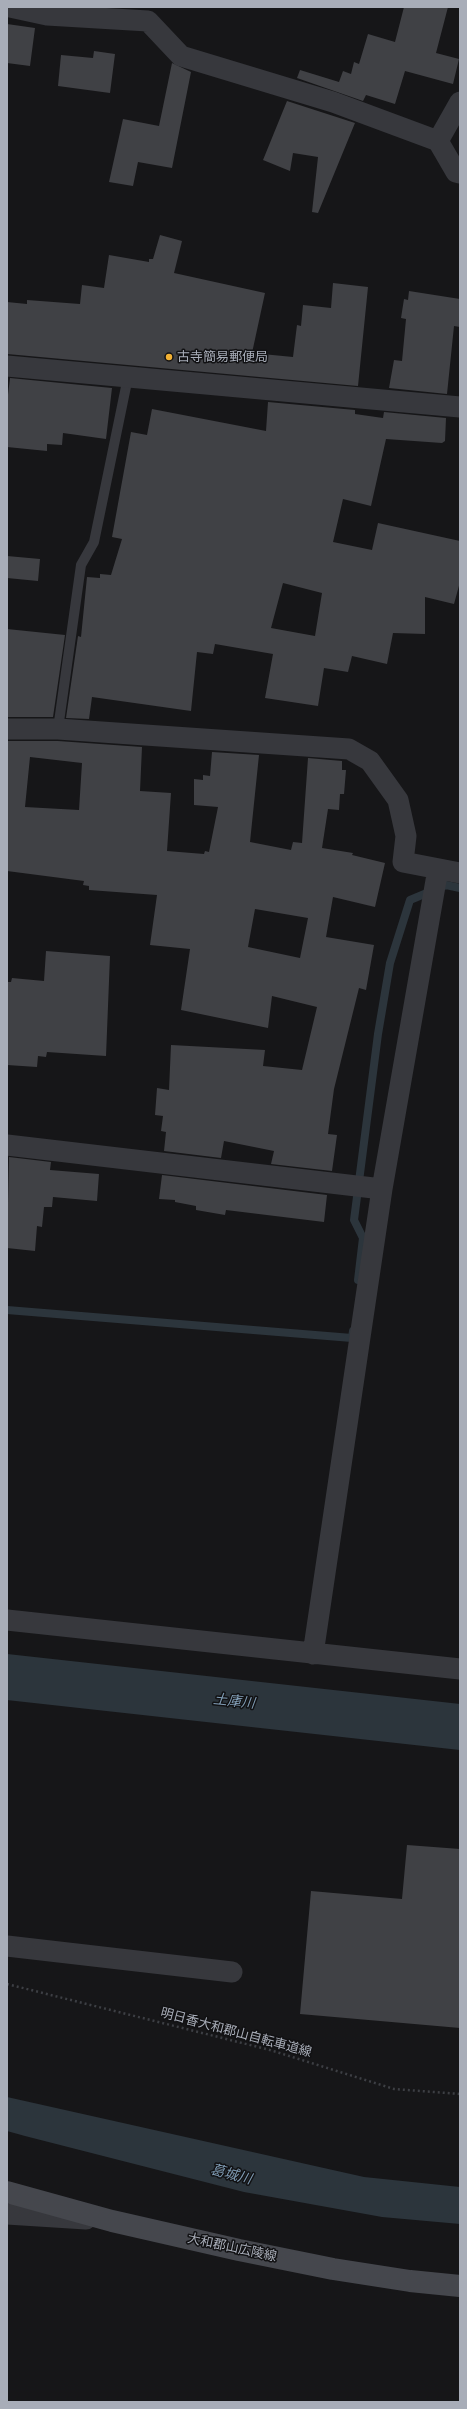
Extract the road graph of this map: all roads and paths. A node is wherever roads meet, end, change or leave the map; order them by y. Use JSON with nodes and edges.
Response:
{"nodes":[{"id":1,"x":10,"y":7,"type":"edge"},
{"id":2,"x":460,"y":102,"type":"edge"},
{"id":3,"x":438,"y":141,"type":"junction"},
{"id":4,"x":460,"y":173,"type":"edge"},
{"id":5,"x":7,"y":366,"type":"edge"},
{"id":6,"x":128,"y":377,"type":"junction"},
{"id":7,"x":460,"y":407,"type":"edge"},
{"id":8,"x":7,"y":729,"type":"edge"},
{"id":9,"x":58,"y":729,"type":"junction"},
{"id":10,"x":438,"y":869,"type":"junction"},
{"id":11,"x":460,"y":873,"type":"edge"},
{"id":12,"x":7,"y":1145,"type":"edge"},
{"id":13,"x":382,"y":1189,"type":"junction"},
{"id":14,"x":7,"y":1620,"type":"edge"},
{"id":15,"x":313,"y":1654,"type":"junction"},
{"id":16,"x":460,"y":1669,"type":"edge"},
{"id":17,"x":7,"y":1946,"type":"edge"},
{"id":18,"x":232,"y":1972,"type":"dead end"},
{"id":19,"x":7,"y":1984,"type":"edge"},
{"id":20,"x":460,"y":2094,"type":"edge"},
{"id":21,"x":7,"y":2192,"type":"edge"},
{"id":22,"x":7,"y":2214,"type":"edge"},
{"id":23,"x":112,"y":2221,"type":"junction"},
{"id":24,"x":460,"y":2286,"type":"edge"}],
"edges":[{"from":1,"to":3,"type":"street"},
{"from":2,"to":3,"type":"street"},
{"from":3,"to":4,"type":"street"},
{"from":5,"to":6,"type":"street"},
{"from":6,"to":7,"type":"street"},
{"from":6,"to":9,"type":"lane"},
{"from":8,"to":9,"type":"street"},
{"from":9,"to":10,"type":"street"},
{"from":10,"to":11,"type":"street"},
{"from":10,"to":13,"type":"street"},
{"from":12,"to":13,"type":"street"},
{"from":13,"to":15,"type":"street"},
{"from":14,"to":15,"type":"street"},
{"from":15,"to":16,"type":"street"},
{"from":17,"to":18,"type":"street"},
{"from":19,"to":20,"type":"path","name":"明日香大和郡山自転車道線"},
{"from":21,"to":23,"type":"main road","name":"大和郡山広陵線"},
{"from":22,"to":23,"type":"street"},
{"from":23,"to":24,"type":"main road","name":"大和郡山広陵線"}]}
